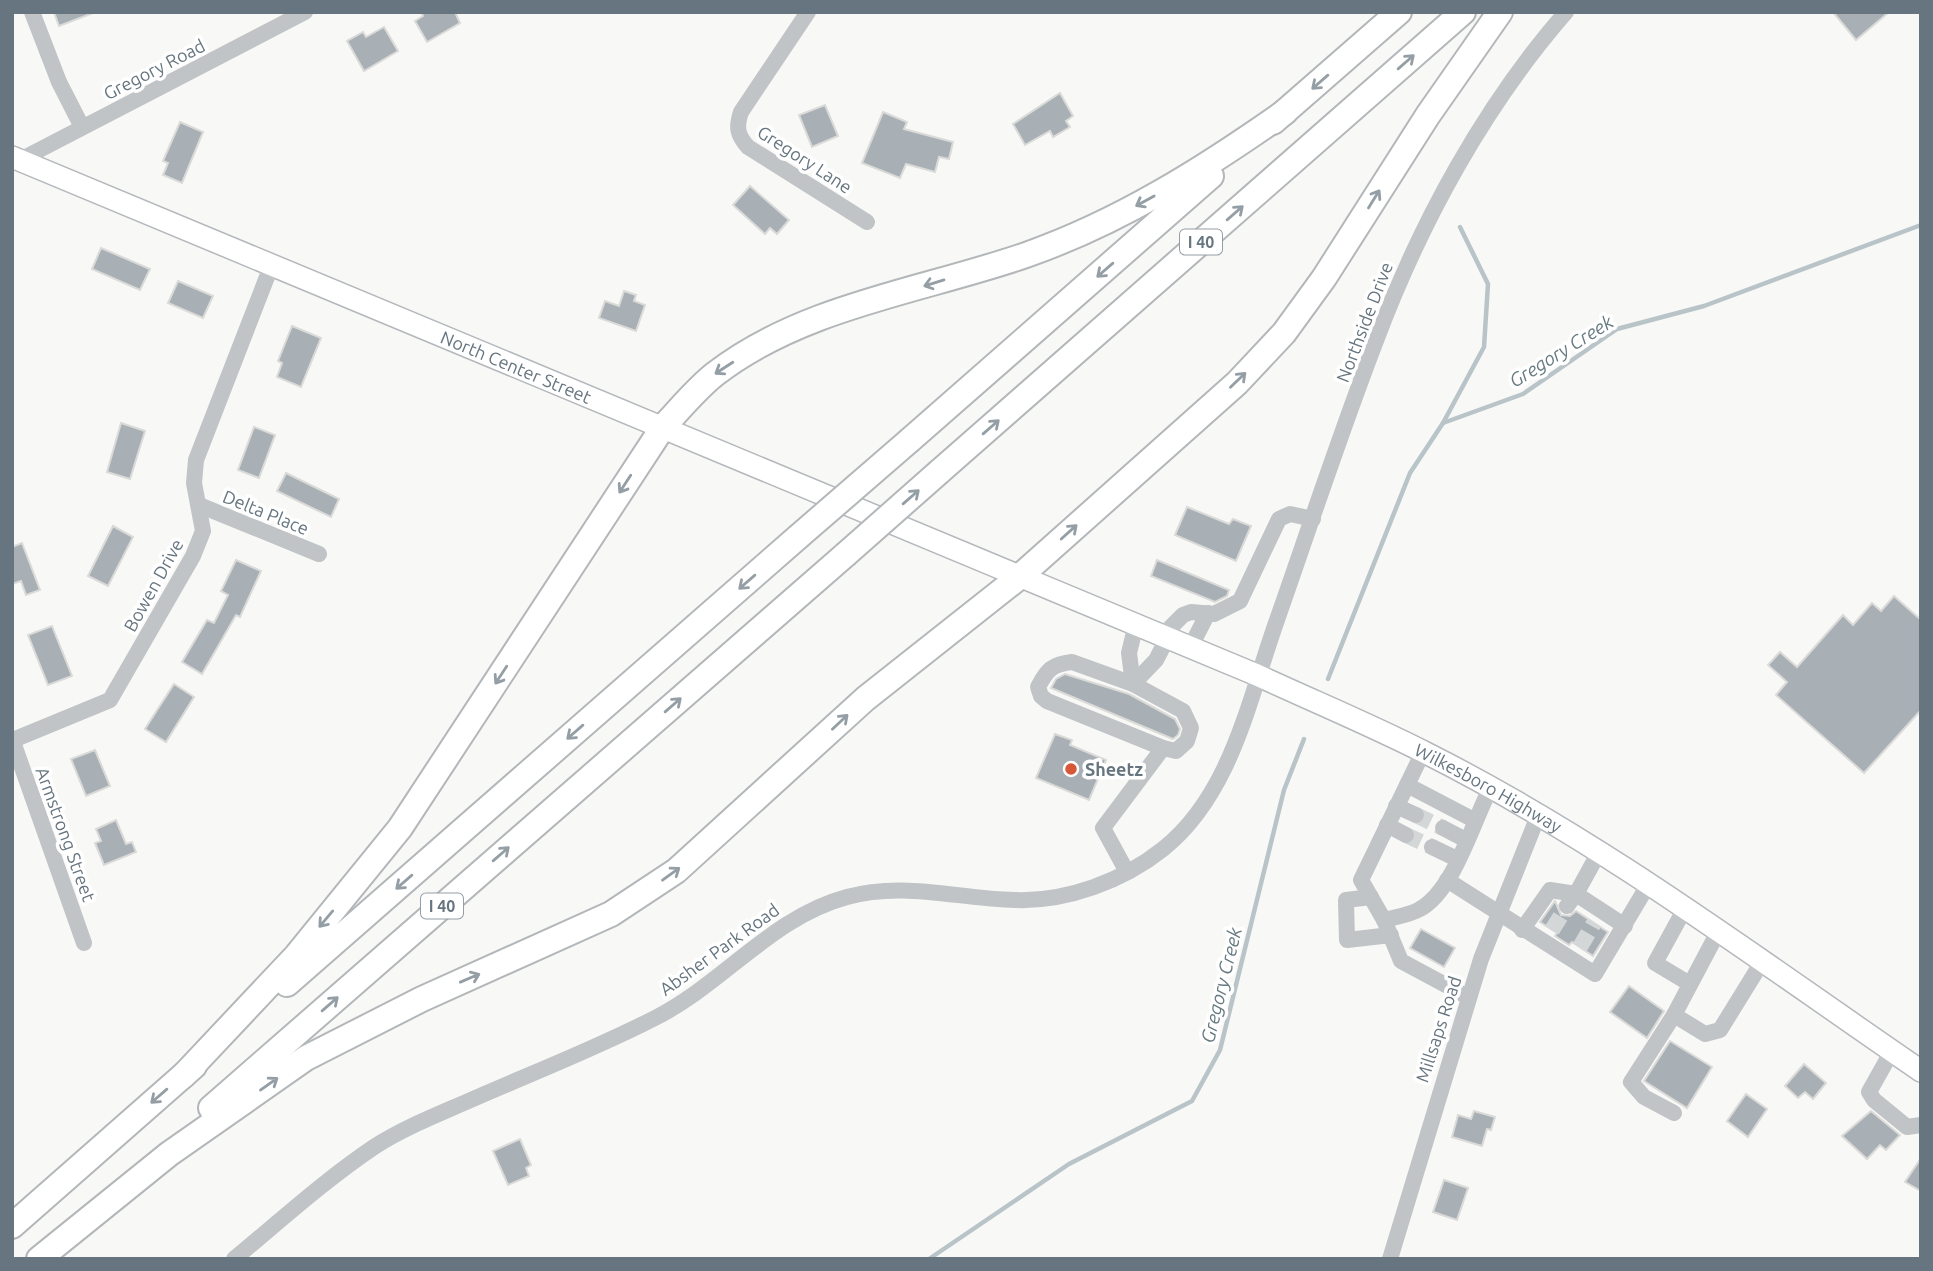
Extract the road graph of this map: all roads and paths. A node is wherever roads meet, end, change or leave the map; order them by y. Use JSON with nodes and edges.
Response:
{"nodes":[{"id":1,"x":32,"y":12,"type":"edge"},
{"id":2,"x":305,"y":12,"type":"edge"},
{"id":3,"x":808,"y":12,"type":"edge"},
{"id":4,"x":1399,"y":12,"type":"edge"},
{"id":5,"x":1463,"y":12,"type":"edge"},
{"id":6,"x":1500,"y":12,"type":"edge"},
{"id":7,"x":1566,"y":12,"type":"edge"},
{"id":8,"x":1285,"y":112,"type":"junction"},
{"id":9,"x":82,"y":127,"type":"junction"},
{"id":10,"x":16,"y":159,"type":"edge"},
{"id":11,"x":867,"y":222,"type":"dead end"},
{"id":12,"x":272,"y":264,"type":"junction"},
{"id":13,"x":663,"y":427,"type":"junction"},
{"id":14,"x":199,"y":505,"type":"junction"},
{"id":15,"x":1312,"y":519,"type":"junction"},
{"id":16,"x":319,"y":554,"type":"dead end"},
{"id":17,"x":1018,"y":578,"type":"junction"},
{"id":18,"x":1208,"y":613,"type":"junction"},
{"id":19,"x":1136,"y":624,"type":"junction"},
{"id":20,"x":1165,"y":638,"type":"junction"},
{"id":21,"x":1190,"y":648,"type":"junction"},
{"id":22,"x":1257,"y":675,"type":"junction"},
{"id":23,"x":1133,"y":684,"type":"junction"},
{"id":24,"x":12,"y":739,"type":"edge"},
{"id":25,"x":1163,"y":748,"type":"junction"},
{"id":26,"x":1423,"y":752,"type":"junction"},
{"id":27,"x":1407,"y":785,"type":"junction"},
{"id":28,"x":1490,"y":789,"type":"junction"},
{"id":29,"x":1396,"y":806,"type":"junction"},
{"id":30,"x":1416,"y":816,"type":"tunnel mouth"},
{"id":31,"x":1538,"y":816,"type":"junction"},
{"id":32,"x":1474,"y":820,"type":"junction"},
{"id":33,"x":1387,"y":825,"type":"junction"},
{"id":34,"x":1443,"y":828,"type":"tunnel mouth"},
{"id":35,"x":1406,"y":835,"type":"tunnel mouth"},
{"id":36,"x":1466,"y":840,"type":"junction"},
{"id":37,"x":1432,"y":847,"type":"tunnel mouth"},
{"id":38,"x":1598,"y":854,"type":"junction"},
{"id":39,"x":1457,"y":859,"type":"junction"},
{"id":40,"x":1127,"y":872,"type":"junction"},
{"id":41,"x":1447,"y":880,"type":"junction"},
{"id":42,"x":1648,"y":885,"type":"junction"},
{"id":43,"x":1371,"y":897,"type":"junction"},
{"id":44,"x":1572,"y":900,"type":"junction"},
{"id":45,"x":1684,"y":910,"type":"junction"},
{"id":46,"x":1498,"y":915,"type":"junction"},
{"id":47,"x":1384,"y":920,"type":"junction"},
{"id":48,"x":1625,"y":926,"type":"junction"},
{"id":49,"x":1522,"y":930,"type":"junction"},
{"id":50,"x":1718,"y":932,"type":"junction"},
{"id":51,"x":1391,"y":935,"type":"junction"},
{"id":52,"x":85,"y":943,"type":"dead end"},
{"id":53,"x":1762,"y":962,"type":"junction"},
{"id":54,"x":1690,"y":984,"type":"junction"},
{"id":55,"x":1468,"y":997,"type":"junction"},
{"id":56,"x":1674,"y":1015,"type":"junction"},
{"id":57,"x":1892,"y":1051,"type":"junction"},
{"id":58,"x":1921,"y":1071,"type":"edge"},
{"id":59,"x":183,"y":1076,"type":"junction"},
{"id":60,"x":1674,"y":1113,"type":"dead end"},
{"id":61,"x":1921,"y":1125,"type":"edge"},
{"id":62,"x":12,"y":1226,"type":"edge"},
{"id":63,"x":39,"y":1259,"type":"edge"},
{"id":64,"x":234,"y":1259,"type":"edge"},
{"id":65,"x":1390,"y":1259,"type":"edge"}],
"edges":[{"from":1,"to":9,"type":"street"},
{"from":2,"to":9,"type":"street","name":"Gregory Road"},
{"from":3,"to":11,"type":"street","name":"Gregory Lane"},
{"from":4,"to":8,"type":"highway","number":"I 40","one_way":true},
{"from":63,"to":5,"type":"highway","number":"I 40","one_way":true,"bridge":true},
{"from":17,"to":6,"type":"highway","one_way":true},
{"from":7,"to":15,"type":"street","name":"Northside Drive"},
{"from":8,"to":13,"type":"highway","one_way":true},
{"from":8,"to":59,"type":"highway","number":"I 40","one_way":true,"bridge":true},
{"from":9,"to":10,"type":"street","name":"Gregory Road"},
{"from":10,"to":12,"type":"main road","name":"North Center Street"},
{"from":12,"to":13,"type":"main road","name":"North Center Street"},
{"from":12,"to":14,"type":"street","name":"Bowen Drive"},
{"from":13,"to":17,"type":"main road","name":"North Center Street"},
{"from":13,"to":59,"type":"highway","one_way":true},
{"from":14,"to":16,"type":"street","name":"Delta Place"},
{"from":14,"to":24,"type":"street","name":"Bowen Drive"},
{"from":15,"to":18,"type":"street"},
{"from":15,"to":22,"type":"street","name":"Northside Drive"},
{"from":17,"to":19,"type":"main road","name":"Wilkesboro Highway"},
{"from":63,"to":17,"type":"highway","one_way":true},
{"from":18,"to":20,"type":"street"},
{"from":18,"to":21,"type":"street"},
{"from":19,"to":20,"type":"main road","name":"Wilkesboro Highway"},
{"from":19,"to":23,"type":"street"},
{"from":20,"to":21,"type":"main road","name":"Wilkesboro Highway"},
{"from":20,"to":23,"type":"street"},
{"from":21,"to":22,"type":"main road","name":"Wilkesboro Highway"},
{"from":22,"to":26,"type":"main road","name":"Wilkesboro Highway"},
{"from":22,"to":40,"type":"street","name":"Absher Park Road"},
{"from":23,"to":25,"type":"street"},
{"from":23,"to":25,"type":"street"},
{"from":24,"to":52,"type":"street","name":"Armstrong Street"},
{"from":25,"to":40,"type":"street"},
{"from":26,"to":27,"type":"street"},
{"from":26,"to":28,"type":"main road","name":"Wilkesboro Highway"},
{"from":27,"to":29,"type":"street"},
{"from":27,"to":32,"type":"street"},
{"from":28,"to":31,"type":"main road","name":"Wilkesboro Highway"},
{"from":28,"to":32,"type":"street"},
{"from":29,"to":30,"type":"street"},
{"from":29,"to":33,"type":"street"},
{"from":31,"to":38,"type":"main road","name":"Wilkesboro Highway"},
{"from":31,"to":46,"type":"street","name":"Millsaps Road"},
{"from":32,"to":36,"type":"street"},
{"from":33,"to":35,"type":"street"},
{"from":33,"to":43,"type":"street"},
{"from":34,"to":36,"type":"street"},
{"from":36,"to":39,"type":"street"},
{"from":37,"to":39,"type":"street"},
{"from":38,"to":42,"type":"main road","name":"Wilkesboro Highway"},
{"from":38,"to":44,"type":"street"},
{"from":39,"to":41,"type":"street"},
{"from":40,"to":64,"type":"street","name":"Absher Park Road"},
{"from":41,"to":46,"type":"street"},
{"from":41,"to":47,"type":"street"},
{"from":42,"to":45,"type":"main road","name":"Wilkesboro Highway"},
{"from":42,"to":48,"type":"street"},
{"from":43,"to":47,"type":"street"},
{"from":43,"to":51,"type":"street"},
{"from":44,"to":48,"type":"street"},
{"from":44,"to":49,"type":"street"},
{"from":45,"to":50,"type":"main road","name":"Wilkesboro Highway"},
{"from":45,"to":54,"type":"street"},
{"from":46,"to":49,"type":"street"},
{"from":46,"to":55,"type":"street","name":"Millsaps Road"},
{"from":47,"to":51,"type":"street"},
{"from":48,"to":49,"type":"street"},
{"from":50,"to":53,"type":"main road","name":"Wilkesboro Highway"},
{"from":50,"to":54,"type":"street"},
{"from":51,"to":55,"type":"street"},
{"from":53,"to":56,"type":"street"},
{"from":53,"to":57,"type":"main road","name":"Wilkesboro Highway"},
{"from":54,"to":56,"type":"street"},
{"from":55,"to":65,"type":"street","name":"Millsaps Road"},
{"from":56,"to":60,"type":"street"},
{"from":57,"to":58,"type":"main road","name":"Wilkesboro Highway"},
{"from":57,"to":61,"type":"street"},
{"from":59,"to":62,"type":"highway","number":"I 40","one_way":true}]}
